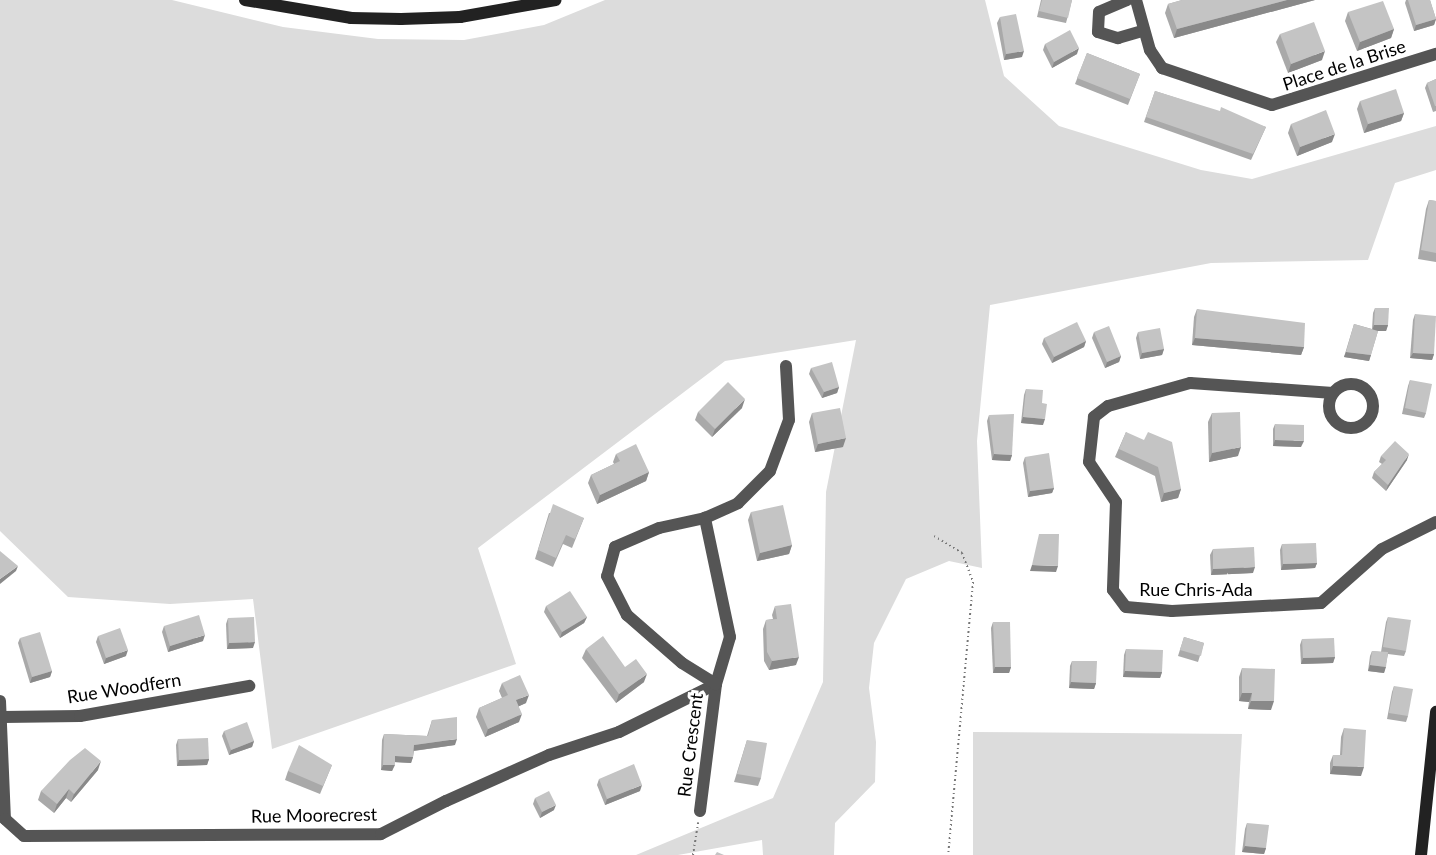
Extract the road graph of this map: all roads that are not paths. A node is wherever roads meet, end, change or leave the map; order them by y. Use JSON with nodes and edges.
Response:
{"nodes":[{"id":1,"x":245,"y":0,"type":"edge"},
{"id":2,"x":555,"y":0,"type":"edge"},
{"id":3,"x":1127,"y":0,"type":"edge"},
{"id":4,"x":1136,"y":0,"type":"edge"},
{"id":5,"x":1143,"y":31,"type":"junction"},
{"id":6,"x":1436,"y":54,"type":"edge"},
{"id":7,"x":786,"y":366,"type":"dead end"},
{"id":8,"x":1333,"y":393,"type":"dead end"},
{"id":9,"x":705,"y":518,"type":"junction"},
{"id":10,"x":1436,"y":522,"type":"edge"},
{"id":11,"x":716,"y":684,"type":"junction"},
{"id":12,"x":249,"y":687,"type":"dead end"},
{"id":13,"x":0,"y":701,"type":"edge"},
{"id":14,"x":1436,"y":712,"type":"edge"},
{"id":15,"x":3,"y":717,"type":"junction"},
{"id":16,"x":700,"y":811,"type":"road end"},
{"id":17,"x":1421,"y":855,"type":"edge"}],
"edges":[{"from":1,"to":2,"type":"street"},
{"from":3,"to":5,"type":"street"},
{"from":4,"to":5,"type":"street","name":"Place de la Brise"},
{"from":5,"to":6,"type":"street","name":"Place de la Brise"},
{"from":7,"to":9,"type":"street","name":"Rue Crescent"},
{"from":8,"to":10,"type":"street","name":"Rue Chris-Ada"},
{"from":9,"to":11,"type":"street","name":"Rue Crescent"},
{"from":9,"to":11,"type":"street","name":"Rue Crescent"},
{"from":11,"to":15,"type":"street","name":"Rue Moorecrest"},
{"from":11,"to":16,"type":"street","name":"Rue Crescent"},
{"from":12,"to":15,"type":"street","name":"Rue Woodfern"},
{"from":13,"to":15,"type":"street","name":"Rue Moorecrest"},
{"from":14,"to":17,"type":"street"}]}
